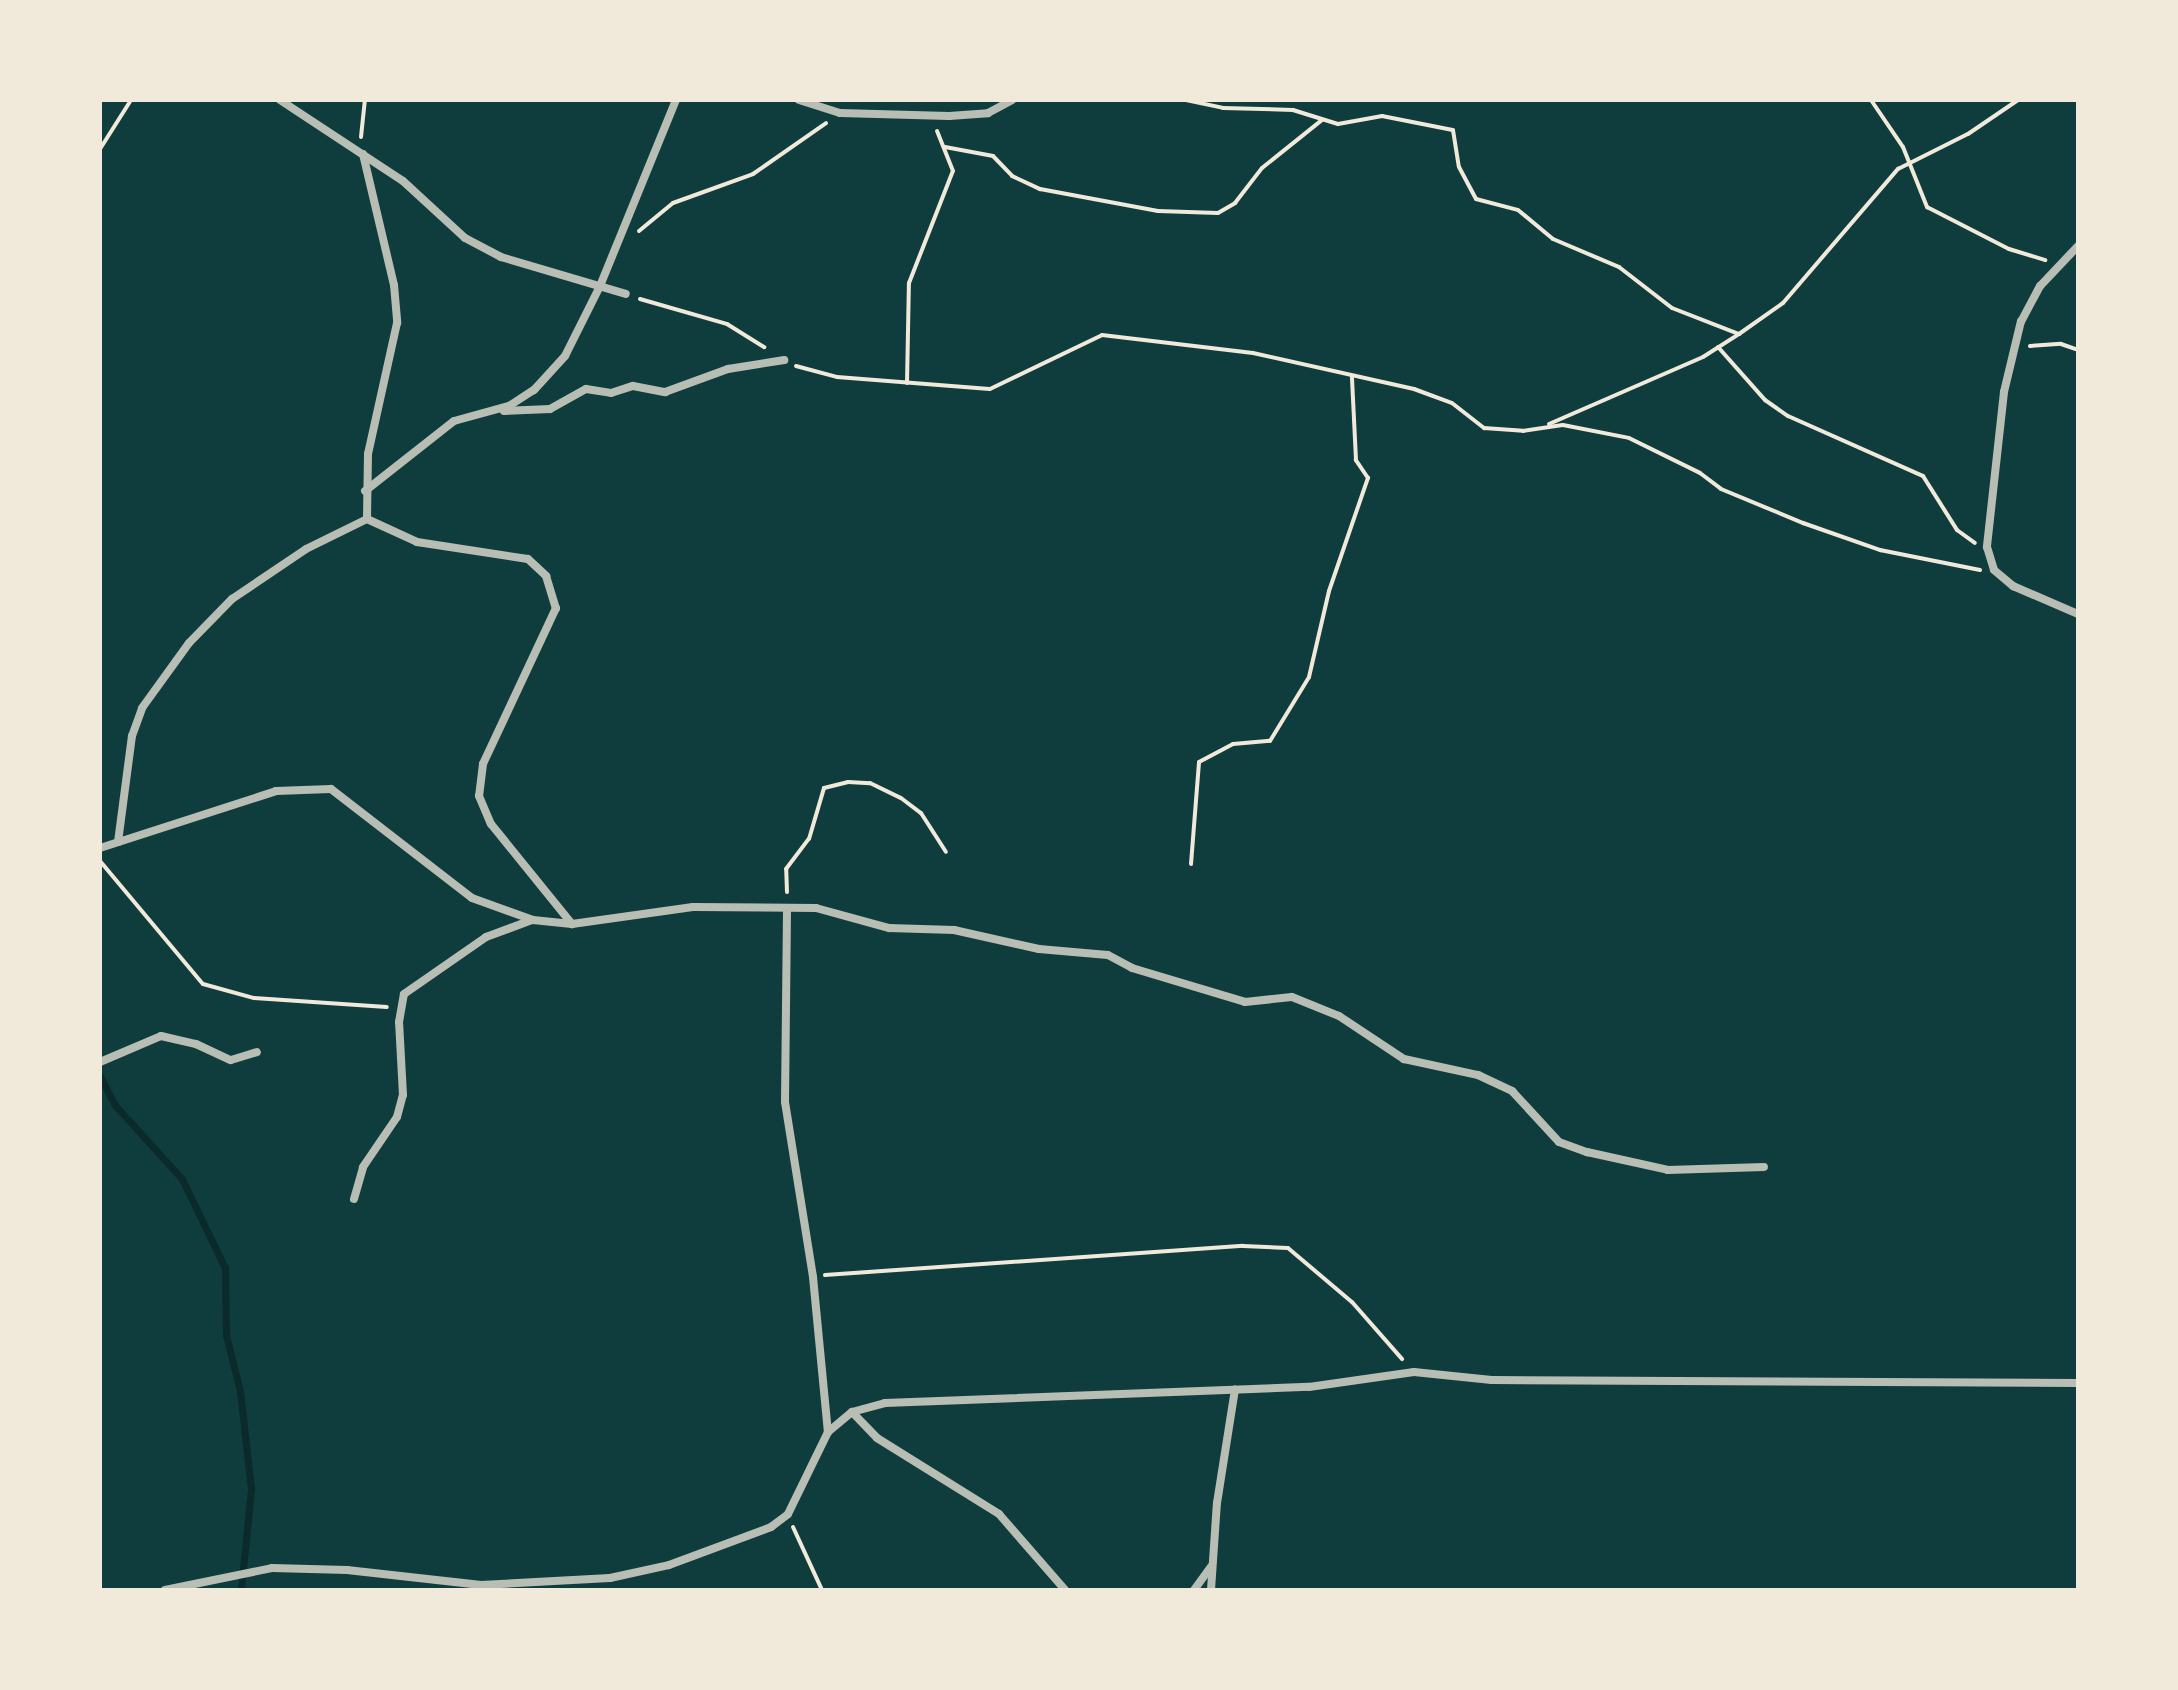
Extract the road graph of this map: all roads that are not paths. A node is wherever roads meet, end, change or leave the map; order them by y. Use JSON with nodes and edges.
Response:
{"nodes":[{"id":1,"x":280,"y":100,"type":"edge"},
{"id":2,"x":676,"y":100,"type":"edge"},
{"id":3,"x":799,"y":100,"type":"edge"},
{"id":4,"x":1012,"y":100,"type":"edge"},
{"id":5,"x":363,"y":154,"type":"junction"},
{"id":6,"x":2078,"y":246,"type":"edge"},
{"id":7,"x":600,"y":286,"type":"junction"},
{"id":8,"x":626,"y":294,"type":"road end"},
{"id":9,"x":784,"y":360,"type":"road end"},
{"id":10,"x":487,"y":412,"type":"junction"},
{"id":11,"x":365,"y":491,"type":"junction"},
{"id":12,"x":367,"y":519,"type":"junction"},
{"id":13,"x":2078,"y":614,"type":"edge"},
{"id":14,"x":118,"y":842,"type":"junction"},
{"id":15,"x":100,"y":848,"type":"edge"},
{"id":16,"x":787,"y":911,"type":"junction"},
{"id":17,"x":533,"y":920,"type":"junction"},
{"id":18,"x":572,"y":924,"type":"junction"},
{"id":19,"x":257,"y":1052,"type":"dead end"},
{"id":20,"x":100,"y":1062,"type":"edge"},
{"id":21,"x":1764,"y":1167,"type":"dead end"},
{"id":22,"x":354,"y":1199,"type":"dead end"},
{"id":23,"x":2078,"y":1383,"type":"edge"},
{"id":24,"x":1235,"y":1389,"type":"junction"},
{"id":25,"x":852,"y":1412,"type":"junction"},
{"id":26,"x":828,"y":1432,"type":"junction"},
{"id":27,"x":1212,"y":1566,"type":"junction"},
{"id":28,"x":1050,"y":1572,"type":"junction"},
{"id":29,"x":165,"y":1590,"type":"edge"},
{"id":30,"x":1053,"y":1590,"type":"edge"},
{"id":31,"x":1065,"y":1590,"type":"edge"},
{"id":32,"x":1194,"y":1590,"type":"edge"},
{"id":33,"x":1211,"y":1590,"type":"edge"}],
"edges":[{"from":1,"to":5,"type":"street"},
{"from":2,"to":7,"type":"street"},
{"from":3,"to":4,"type":"street"},
{"from":5,"to":7,"type":"street"},
{"from":5,"to":11,"type":"street"},
{"from":6,"to":13,"type":"street"},
{"from":7,"to":8,"type":"street"},
{"from":7,"to":10,"type":"street"},
{"from":9,"to":10,"type":"street"},
{"from":10,"to":11,"type":"street"},
{"from":11,"to":12,"type":"street"},
{"from":12,"to":14,"type":"street"},
{"from":12,"to":18,"type":"street"},
{"from":14,"to":15,"type":"street"},
{"from":14,"to":17,"type":"street"},
{"from":16,"to":18,"type":"street"},
{"from":16,"to":21,"type":"street"},
{"from":16,"to":26,"type":"street"},
{"from":17,"to":18,"type":"street"},
{"from":17,"to":22,"type":"street"},
{"from":19,"to":20,"type":"street"},
{"from":23,"to":24,"type":"street"},
{"from":24,"to":25,"type":"street"},
{"from":24,"to":27,"type":"street"},
{"from":25,"to":26,"type":"street"},
{"from":25,"to":28,"type":"street"},
{"from":26,"to":29,"type":"street"},
{"from":27,"to":32,"type":"street"},
{"from":27,"to":33,"type":"street"},
{"from":28,"to":30,"type":"street"},
{"from":28,"to":31,"type":"street"}]}
